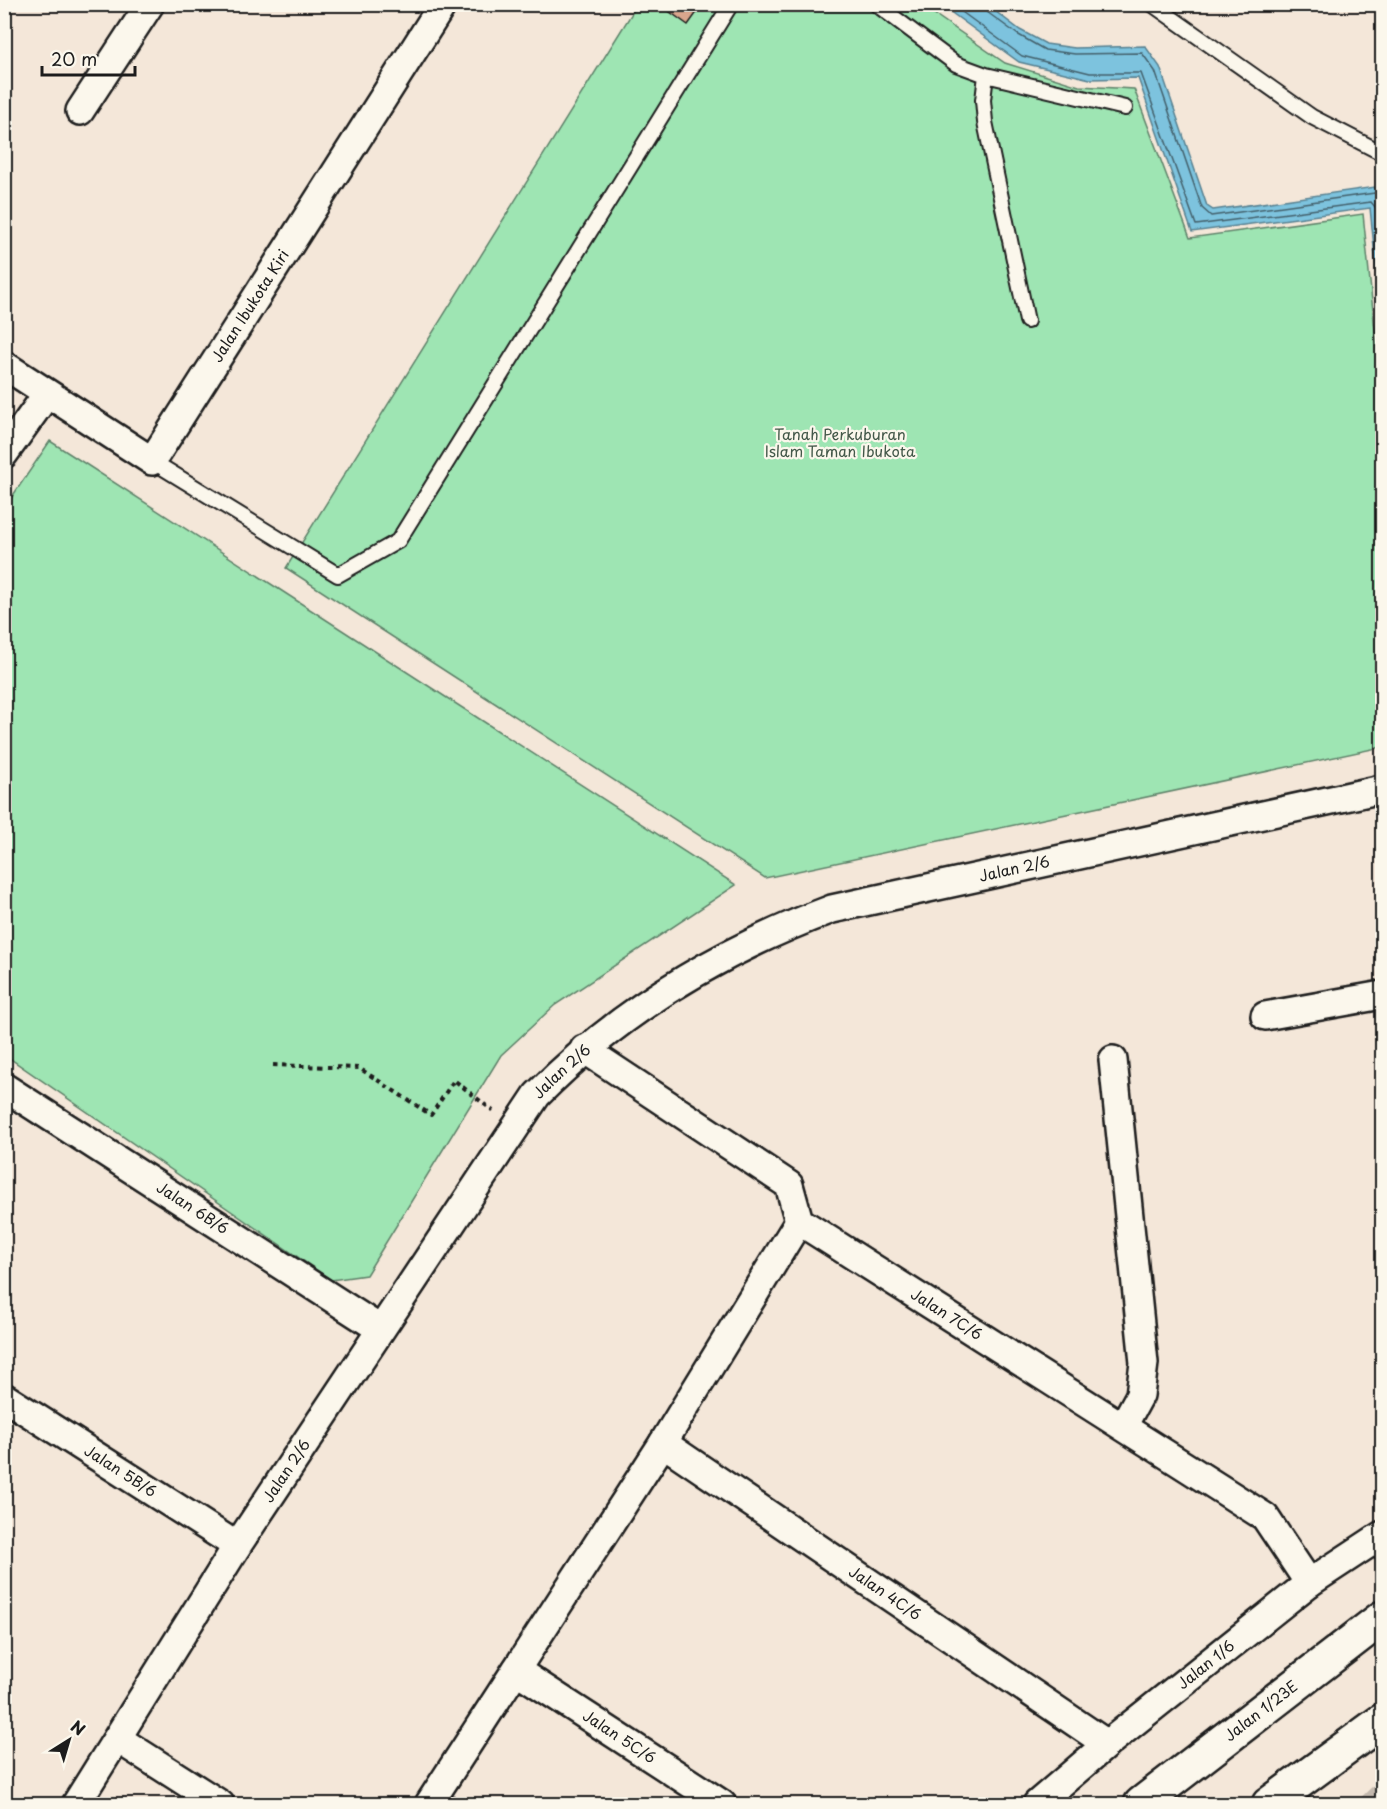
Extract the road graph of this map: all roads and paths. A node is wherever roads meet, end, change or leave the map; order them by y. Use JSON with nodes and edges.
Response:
{"nodes":[{"id":1,"x":150,"y":4,"type":"edge"},
{"id":2,"x":443,"y":4,"type":"edge"},
{"id":3,"x":731,"y":4,"type":"edge"},
{"id":4,"x":876,"y":4,"type":"edge"},
{"id":5,"x":1152,"y":4,"type":"edge"},
{"id":6,"x":986,"y":75,"type":"junction"},
{"id":7,"x":1125,"y":108,"type":"dead end"},
{"id":8,"x":80,"y":111,"type":"dead end"},
{"id":9,"x":1383,"y":153,"type":"edge"},
{"id":10,"x":1027,"y":321,"type":"dead end"},
{"id":11,"x":4,"y":365,"type":"edge"},
{"id":12,"x":47,"y":394,"type":"junction"},
{"id":13,"x":4,"y":454,"type":"edge"},
{"id":14,"x":152,"y":461,"type":"junction"},
{"id":15,"x":1383,"y":789,"type":"edge"},
{"id":16,"x":1383,"y":995,"type":"edge"},
{"id":17,"x":1265,"y":1016,"type":"dead end"},
{"id":18,"x":584,"y":1049,"type":"junction"},
{"id":19,"x":1113,"y":1060,"type":"dead end"},
{"id":20,"x":273,"y":1065,"type":"dead end"},
{"id":21,"x":4,"y":1087,"type":"edge"},
{"id":22,"x":515,"y":1129,"type":"junction"},
{"id":23,"x":799,"y":1221,"type":"junction"},
{"id":24,"x":380,"y":1329,"type":"junction"},
{"id":25,"x":7,"y":1406,"type":"edge"},
{"id":26,"x":1123,"y":1426,"type":"junction"},
{"id":27,"x":663,"y":1443,"type":"junction"},
{"id":28,"x":1383,"y":1535,"type":"edge"},
{"id":29,"x":237,"y":1546,"type":"junction"},
{"id":30,"x":1309,"y":1583,"type":"junction"},
{"id":31,"x":1383,"y":1618,"type":"edge"},
{"id":32,"x":516,"y":1670,"type":"junction"},
{"id":33,"x":1383,"y":1721,"type":"edge"},
{"id":34,"x":118,"y":1739,"type":"junction"},
{"id":35,"x":1107,"y":1744,"type":"junction"},
{"id":36,"x":76,"y":1804,"type":"edge"},
{"id":37,"x":220,"y":1804,"type":"edge"},
{"id":38,"x":429,"y":1804,"type":"edge"},
{"id":39,"x":722,"y":1804,"type":"edge"},
{"id":40,"x":1037,"y":1804,"type":"edge"},
{"id":41,"x":1140,"y":1804,"type":"edge"},
{"id":42,"x":1269,"y":1804,"type":"edge"}],
"edges":[{"from":1,"to":8,"type":"street"},
{"from":2,"to":14,"type":"street","name":"Jalan Ibukota Kiri"},
{"from":3,"to":14,"type":"lane"},
{"from":4,"to":6,"type":"lane"},
{"from":5,"to":9,"type":"lane"},
{"from":6,"to":7,"type":"lane"},
{"from":6,"to":10,"type":"lane"},
{"from":11,"to":12,"type":"street"},
{"from":12,"to":13,"type":"street"},
{"from":12,"to":14,"type":"street"},
{"from":15,"to":18,"type":"street","name":"Jalan 2/6"},
{"from":16,"to":17,"type":"street"},
{"from":18,"to":22,"type":"street","name":"Jalan 2/6"},
{"from":18,"to":23,"type":"street"},
{"from":19,"to":26,"type":"street"},
{"from":20,"to":22,"type":"path"},
{"from":21,"to":24,"type":"street","name":"Jalan 6B/6"},
{"from":22,"to":24,"type":"street","name":"Jalan 2/6"},
{"from":23,"to":26,"type":"street","name":"Jalan 7C/6"},
{"from":23,"to":27,"type":"street"},
{"from":24,"to":29,"type":"street","name":"Jalan 2/6"},
{"from":25,"to":29,"type":"street","name":"Jalan 5B/6"},
{"from":26,"to":30,"type":"street","name":"Jalan 7C/6"},
{"from":27,"to":32,"type":"street"},
{"from":27,"to":35,"type":"street","name":"Jalan 4C/6"},
{"from":28,"to":30,"type":"street","name":"Jalan 1/6"},
{"from":29,"to":34,"type":"street","name":"Jalan 2/6"},
{"from":30,"to":35,"type":"street","name":"Jalan 1/6"},
{"from":31,"to":41,"type":"street","name":"Jalan 1/23E"},
{"from":32,"to":38,"type":"street"},
{"from":32,"to":39,"type":"street","name":"Jalan 5C/6"},
{"from":33,"to":42,"type":"street"},
{"from":34,"to":36,"type":"street","name":"Jalan 2/6"},
{"from":34,"to":37,"type":"street"},
{"from":35,"to":40,"type":"street","name":"Jalan 1/6"}]}
